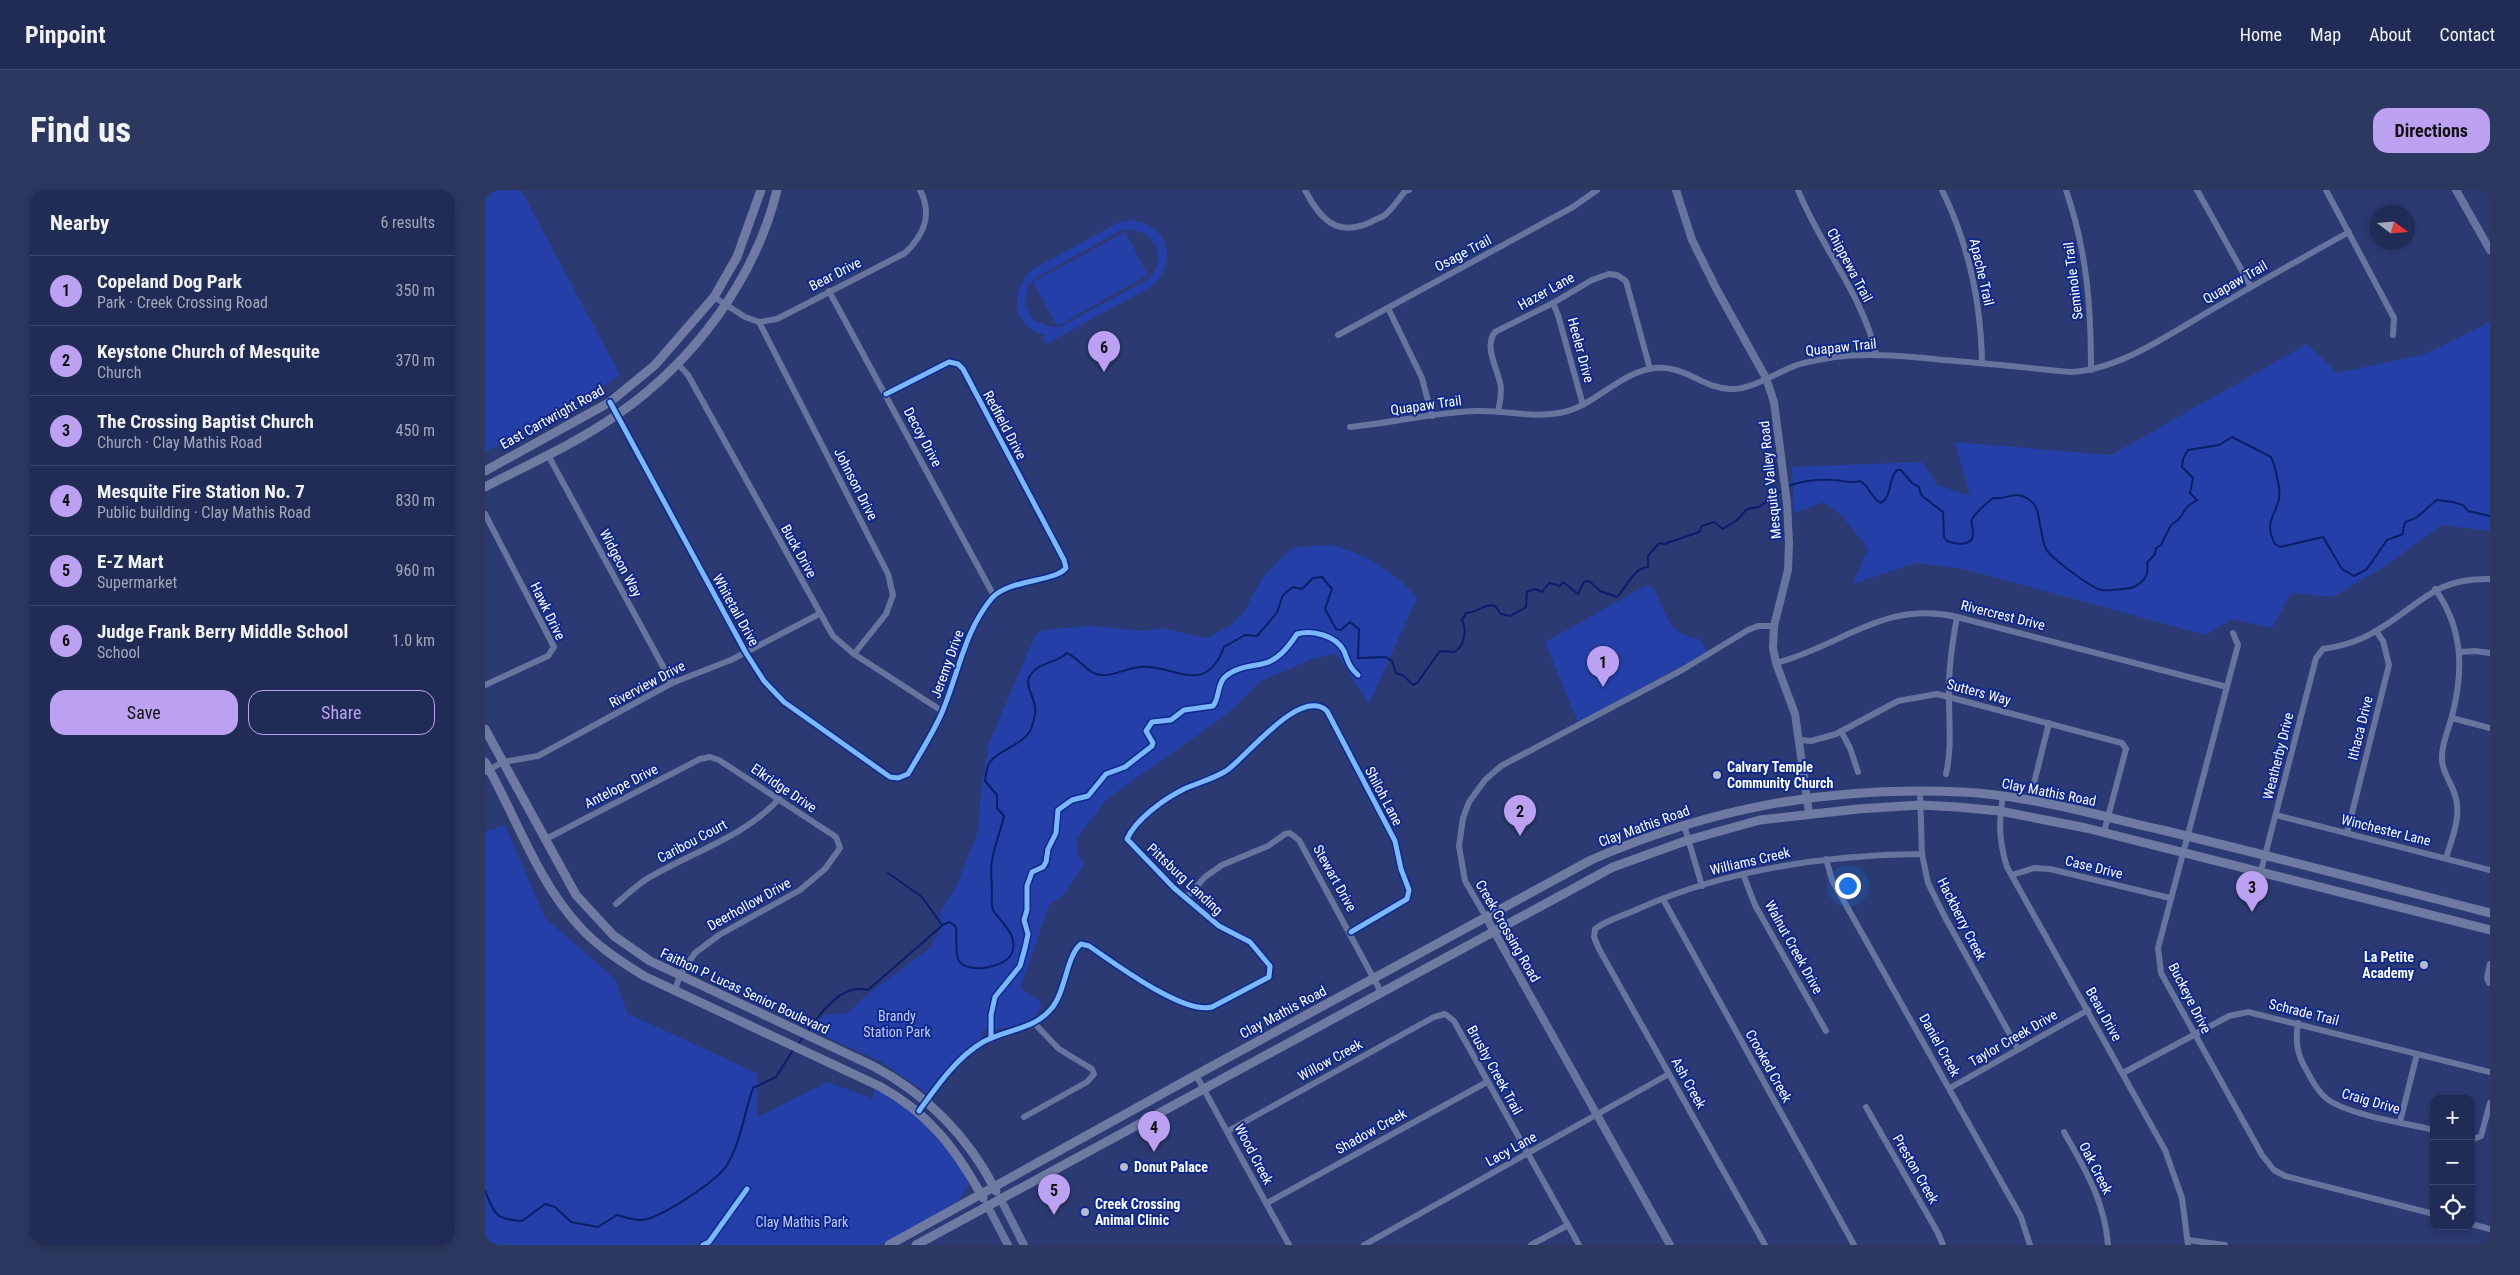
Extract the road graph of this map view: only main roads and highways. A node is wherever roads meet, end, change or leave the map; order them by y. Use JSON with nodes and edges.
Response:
{"nodes":[{"id":1,"x":761,"y":190,"type":"edge"},
{"id":2,"x":777,"y":190,"type":"edge"},
{"id":3,"x":485,"y":471,"type":"edge"},
{"id":4,"x":485,"y":487,"type":"edge"},
{"id":5,"x":485,"y":729,"type":"edge"},
{"id":6,"x":487,"y":768,"type":"edge"},
{"id":7,"x":2430,"y":898,"type":"junction"},
{"id":8,"x":2490,"y":913,"type":"edge"},
{"id":9,"x":2426,"y":914,"type":"junction"},
{"id":10,"x":2490,"y":930,"type":"edge"},
{"id":11,"x":1270,"y":1035,"type":"junction"},
{"id":12,"x":1277,"y":1049,"type":"junction"},
{"id":13,"x":1127,"y":1113,"type":"junction"},
{"id":14,"x":1134,"y":1127,"type":"junction"},
{"id":15,"x":1072,"y":1144,"type":"junction"},
{"id":16,"x":1079,"y":1157,"type":"junction"},
{"id":17,"x":994,"y":1187,"type":"junction"},
{"id":18,"x":981,"y":1194,"type":"junction"},
{"id":19,"x":1000,"y":1198,"type":"junction"},
{"id":20,"x":987,"y":1205,"type":"junction"},
{"id":21,"x":889,"y":1245,"type":"edge"},
{"id":22,"x":916,"y":1245,"type":"edge"}],
"edges":[{"from":1,"to":3,"type":"main road","name":"East Cartwright Road"},
{"from":2,"to":4,"type":"main road"},
{"from":5,"to":17,"type":"main road","name":"Faithon P Lucas Senior Boulevard"},
{"from":6,"to":18,"type":"main road","name":"Faithon P Lucas Senior Boulevard"},
{"from":7,"to":8,"type":"main road","name":"Clay Mathis Road"},
{"from":7,"to":9,"type":"main road"},
{"from":7,"to":11,"type":"main road","name":"Clay Mathis Road"},
{"from":9,"to":10,"type":"main road","name":"Clay Mathis Road"},
{"from":9,"to":12,"type":"main road","name":"Clay Mathis Road"},
{"from":11,"to":12,"type":"main road"},
{"from":11,"to":13,"type":"main road","name":"Clay Mathis Road"},
{"from":12,"to":14,"type":"main road","name":"Clay Mathis Road"},
{"from":13,"to":14,"type":"main road"},
{"from":13,"to":15,"type":"main road","name":"Clay Mathis Road"},
{"from":14,"to":16,"type":"main road","name":"Clay Mathis Road"},
{"from":15,"to":16,"type":"main road"},
{"from":15,"to":17,"type":"main road","name":"Clay Mathis Road"},
{"from":16,"to":19,"type":"main road","name":"Clay Mathis Road"},
{"from":17,"to":18,"type":"main road","name":"Clay Mathis Road"},
{"from":17,"to":19,"type":"main road","name":"Faithon P Lucas Senior Boulevard"},
{"from":18,"to":20,"type":"main road","name":"Faithon P Lucas Senior Boulevard"},
{"from":18,"to":21,"type":"main road","name":"Clay Mathis Road"},
{"from":19,"to":20,"type":"main road","name":"Clay Mathis Road"},
{"from":20,"to":22,"type":"main road","name":"Clay Mathis Road"}]}
